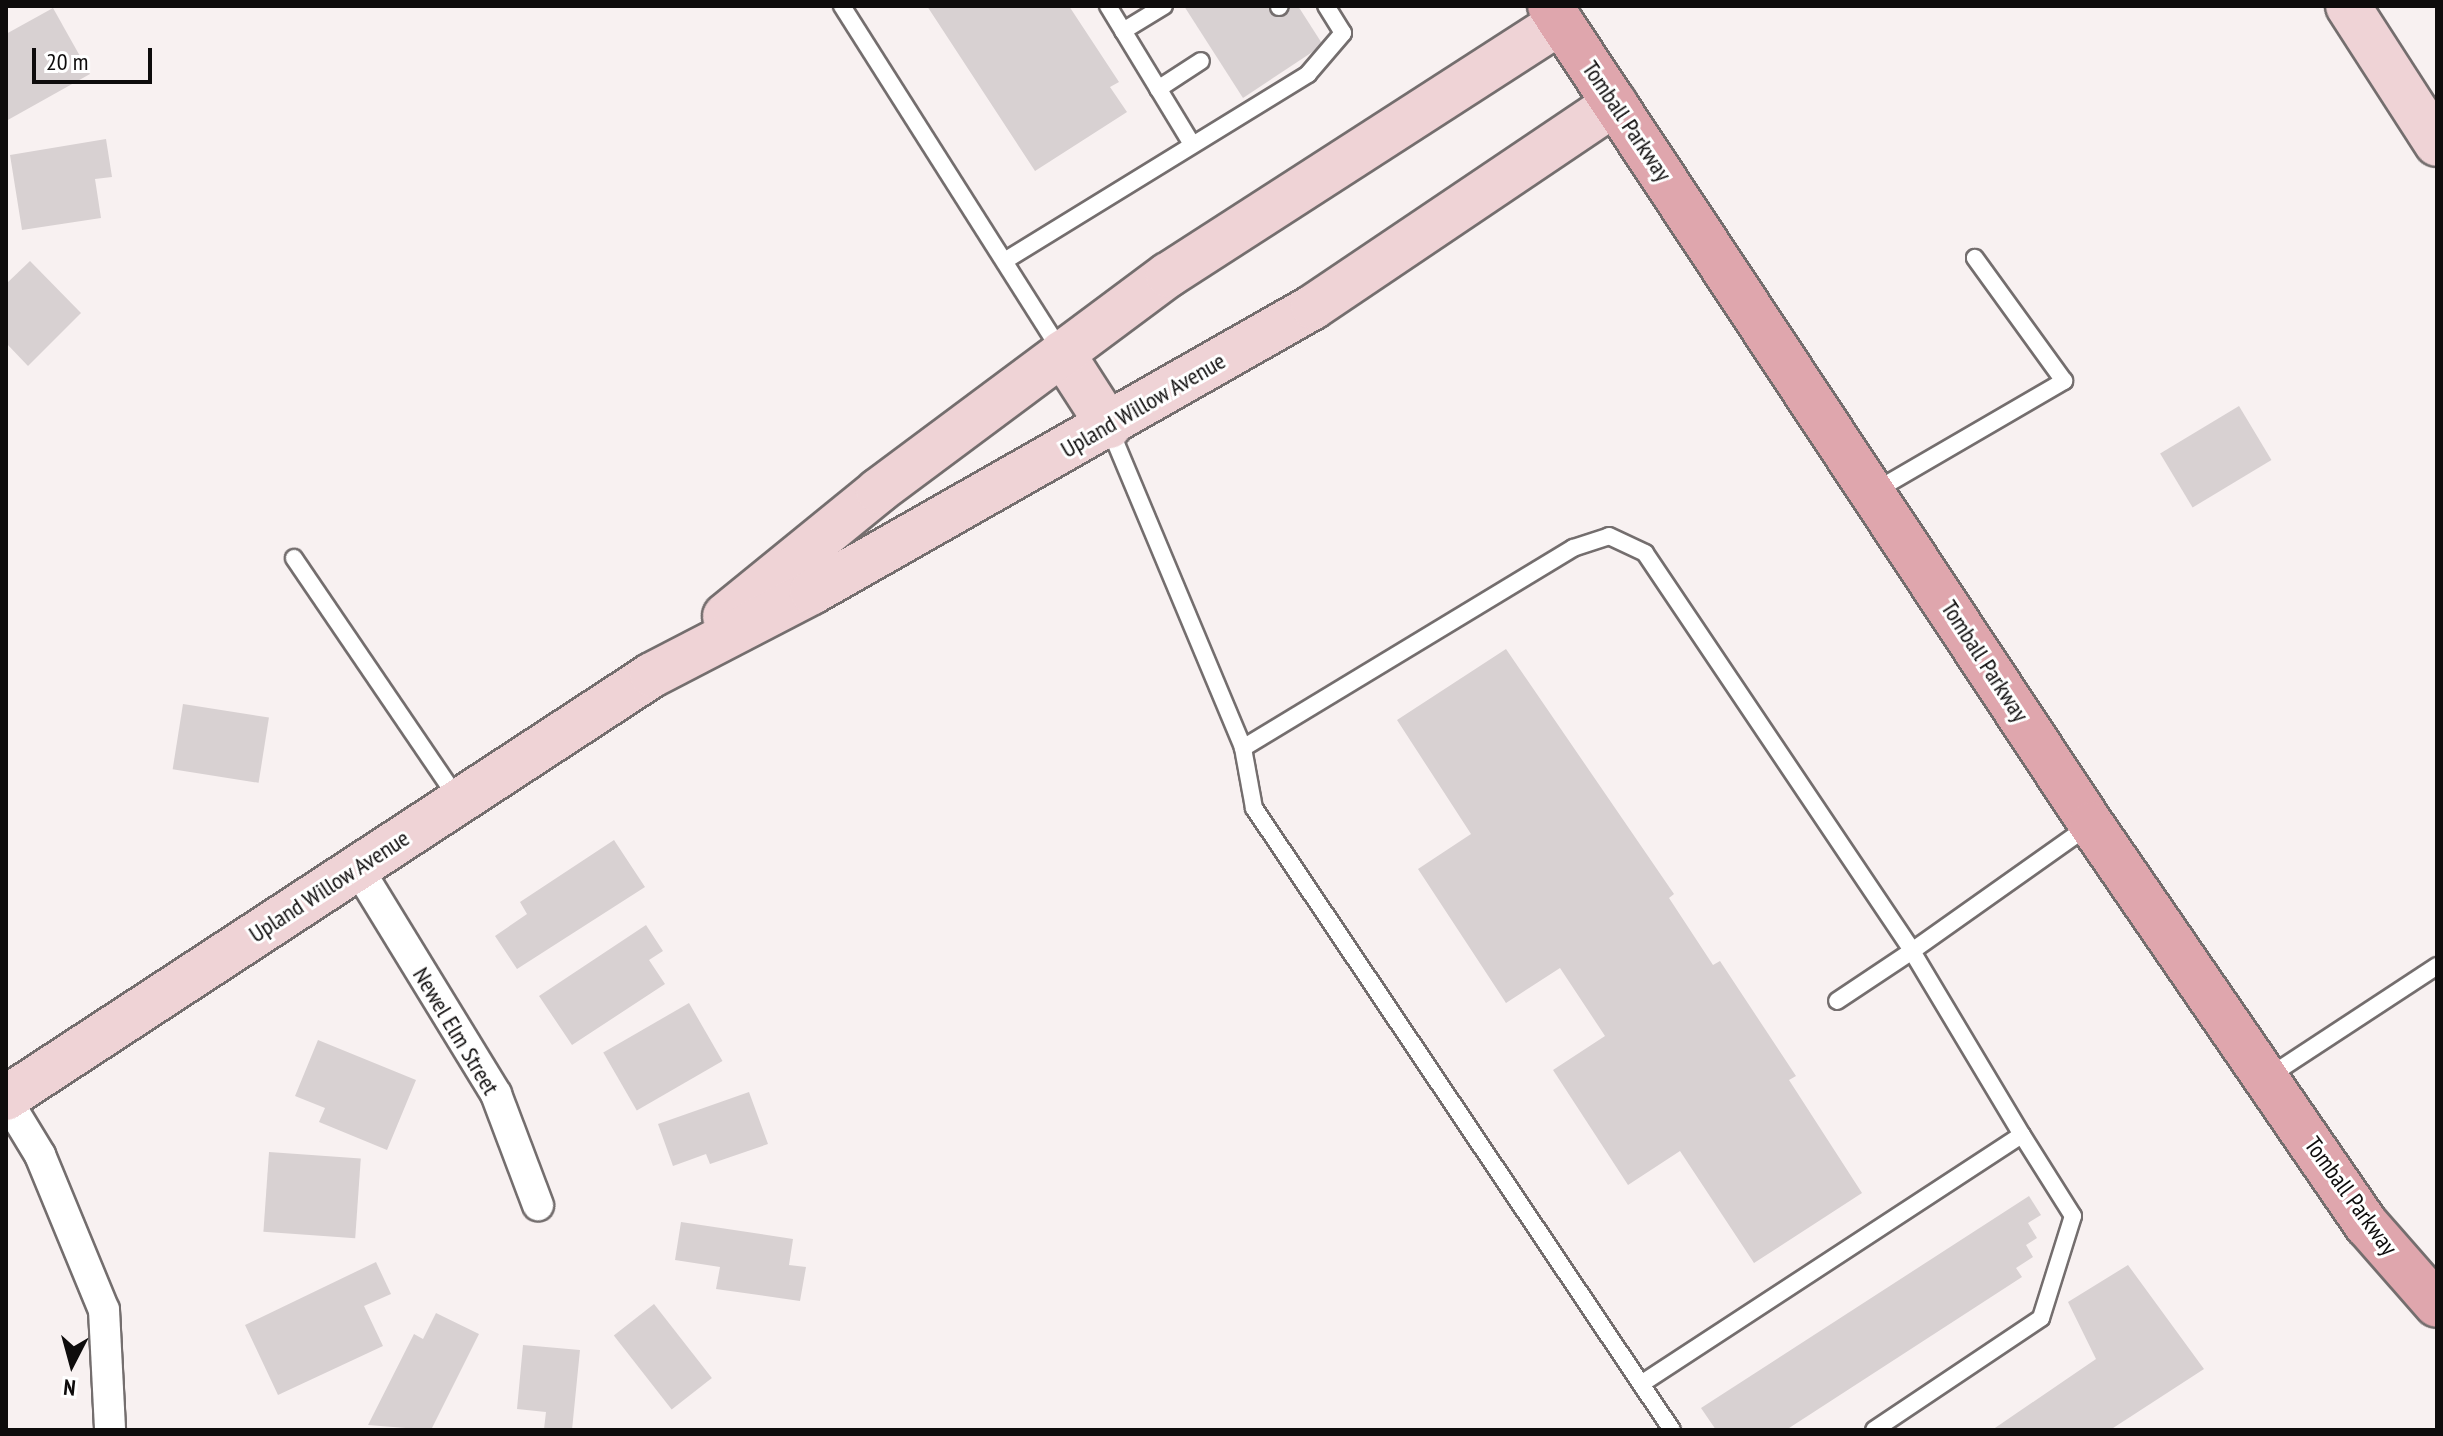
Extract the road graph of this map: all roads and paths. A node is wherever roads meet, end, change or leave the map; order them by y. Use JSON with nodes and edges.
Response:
{"nodes":[{"id":1,"x":842,"y":6,"type":"edge"},
{"id":2,"x":1108,"y":6,"type":"edge"},
{"id":3,"x":1164,"y":6,"type":"edge"},
{"id":4,"x":1326,"y":6,"type":"edge"},
{"id":5,"x":2348,"y":6,"type":"edge"},
{"id":6,"x":1555,"y":14,"type":"edge"},
{"id":7,"x":1123,"y":31,"type":"junction"},
{"id":8,"x":1201,"y":61,"type":"dead end"},
{"id":9,"x":1158,"y":89,"type":"junction"},
{"id":10,"x":1615,"y":103,"type":"junction"},
{"id":11,"x":1192,"y":144,"type":"junction"},
{"id":12,"x":2437,"y":144,"type":"edge"},
{"id":13,"x":1975,"y":258,"type":"dead end"},
{"id":14,"x":1006,"y":260,"type":"junction"},
{"id":15,"x":1062,"y":353,"type":"junction"},
{"id":16,"x":1109,"y":426,"type":"junction"},
{"id":17,"x":1875,"y":491,"type":"junction"},
{"id":18,"x":294,"y":558,"type":"dead end"},
{"id":19,"x":652,"y":675,"type":"junction"},
{"id":20,"x":1243,"y":748,"type":"junction"},
{"id":21,"x":459,"y":801,"type":"junction"},
{"id":22,"x":2091,"y":824,"type":"junction"},
{"id":23,"x":357,"y":867,"type":"junction"},
{"id":24,"x":1912,"y":951,"type":"junction"},
{"id":25,"x":2437,"y":966,"type":"edge"},
{"id":26,"x":1837,"y":1001,"type":"dead end"},
{"id":27,"x":2268,"y":1077,"type":"junction"},
{"id":28,"x":6,"y":1098,"type":"edge"},
{"id":29,"x":2022,"y":1135,"type":"junction"},
{"id":30,"x":538,"y":1205,"type":"dead end"},
{"id":31,"x":2437,"y":1305,"type":"edge"},
{"id":32,"x":1641,"y":1384,"type":"junction"},
{"id":33,"x":110,"y":1430,"type":"edge"},
{"id":34,"x":1672,"y":1430,"type":"edge"},
{"id":35,"x":1874,"y":1430,"type":"edge"}],
"edges":[{"from":1,"to":14,"type":"lane"},
{"from":2,"to":7,"type":"lane"},
{"from":3,"to":7,"type":"lane"},
{"from":4,"to":11,"type":"lane"},
{"from":5,"to":12,"type":"street"},
{"from":6,"to":10,"type":"main road","name":"Tomball Parkway"},
{"from":6,"to":15,"type":"street","name":"Upland Willow Avenue"},
{"from":7,"to":9,"type":"lane"},
{"from":8,"to":9,"type":"lane"},
{"from":9,"to":11,"type":"lane"},
{"from":10,"to":16,"type":"street","name":"Upland Willow Avenue"},
{"from":10,"to":17,"type":"main road","name":"Tomball Parkway"},
{"from":11,"to":14,"type":"lane"},
{"from":13,"to":17,"type":"lane"},
{"from":14,"to":15,"type":"lane"},
{"from":15,"to":16,"type":"street"},
{"from":15,"to":19,"type":"street","name":"Upland Willow Avenue"},
{"from":16,"to":19,"type":"street","name":"Upland Willow Avenue"},
{"from":16,"to":20,"type":"lane"},
{"from":17,"to":22,"type":"main road","name":"Tomball Parkway"},
{"from":18,"to":21,"type":"lane"},
{"from":19,"to":21,"type":"street","name":"Upland Willow Avenue"},
{"from":20,"to":24,"type":"lane"},
{"from":20,"to":32,"type":"lane"},
{"from":21,"to":23,"type":"street","name":"Upland Willow Avenue"},
{"from":22,"to":24,"type":"lane"},
{"from":22,"to":27,"type":"main road","name":"Tomball Parkway"},
{"from":23,"to":28,"type":"street","name":"Upland Willow Avenue"},
{"from":23,"to":30,"type":"street","name":"Newel Elm Street"},
{"from":24,"to":26,"type":"lane"},
{"from":24,"to":29,"type":"lane"},
{"from":25,"to":27,"type":"lane"},
{"from":27,"to":31,"type":"main road","name":"Tomball Parkway"},
{"from":28,"to":33,"type":"street"},
{"from":29,"to":32,"type":"lane"},
{"from":29,"to":35,"type":"lane"},
{"from":32,"to":34,"type":"lane"}]}
